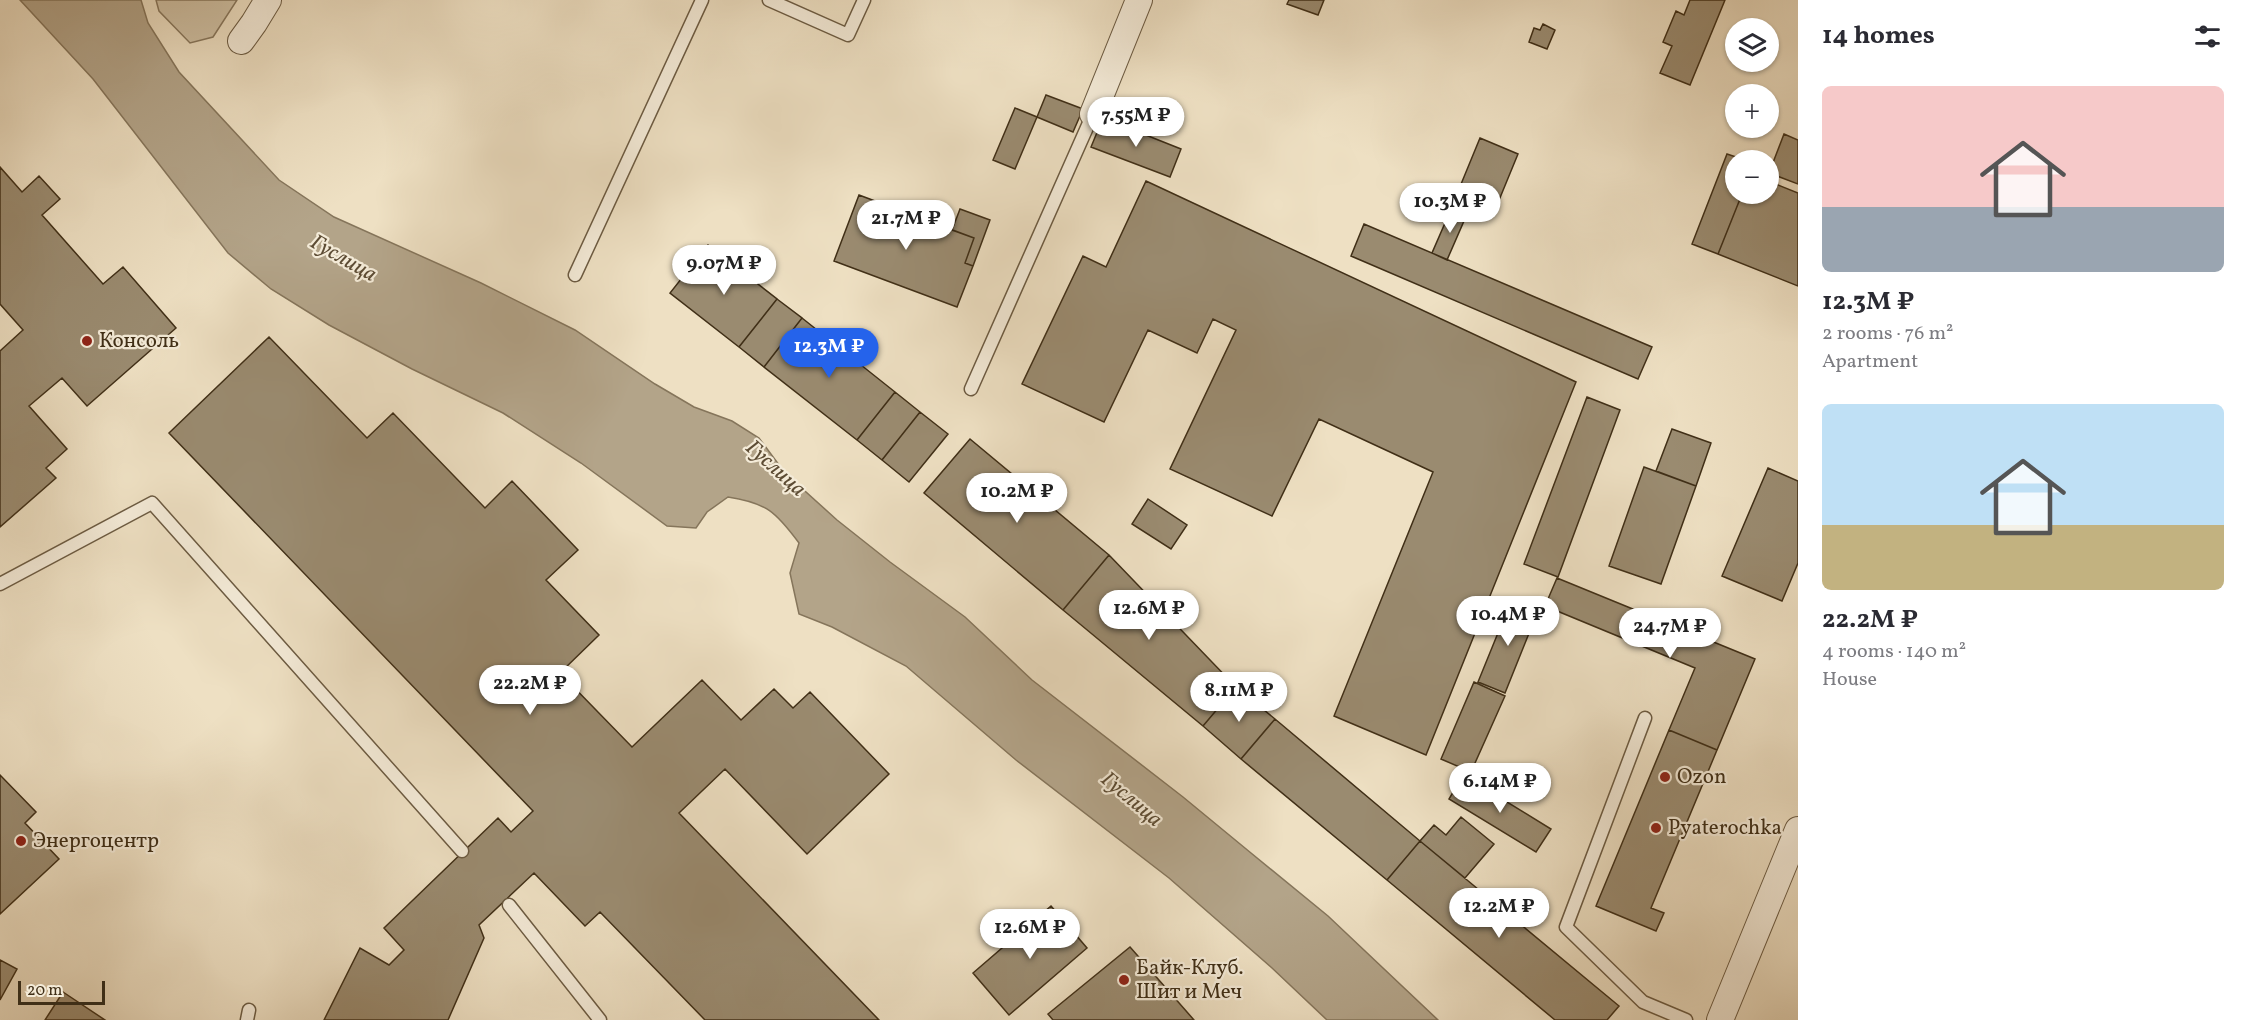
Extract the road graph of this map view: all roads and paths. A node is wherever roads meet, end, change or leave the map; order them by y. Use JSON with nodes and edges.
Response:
{"nodes":[{"id":1,"x":268,"y":0,"type":"edge"},
{"id":2,"x":702,"y":0,"type":"edge"},
{"id":3,"x":769,"y":0,"type":"edge"},
{"id":4,"x":864,"y":0,"type":"edge"},
{"id":5,"x":1139,"y":0,"type":"edge"},
{"id":6,"x":241,"y":40,"type":"dead end"},
{"id":7,"x":1093,"y":114,"type":"joint"},
{"id":8,"x":575,"y":275,"type":"dead end"},
{"id":9,"x":971,"y":390,"type":"dead end"},
{"id":10,"x":0,"y":584,"type":"edge"},
{"id":11,"x":1645,"y":718,"type":"dead end"},
{"id":12,"x":1798,"y":830,"type":"edge"},
{"id":13,"x":462,"y":851,"type":"dead end"},
{"id":14,"x":509,"y":905,"type":"dead end"},
{"id":15,"x":600,"y":1020,"type":"edge"},
{"id":16,"x":1686,"y":1020,"type":"edge"},
{"id":17,"x":1720,"y":1020,"type":"edge"}],
"edges":[{"from":1,"to":6,"type":"street"},
{"from":2,"to":8,"type":"lane"},
{"from":3,"to":4,"type":"lane"},
{"from":5,"to":7,"type":"street"},
{"from":7,"to":9,"type":"lane"},
{"from":10,"to":13,"type":"lane"},
{"from":11,"to":16,"type":"lane"},
{"from":12,"to":17,"type":"street"},
{"from":14,"to":15,"type":"lane"}]}
